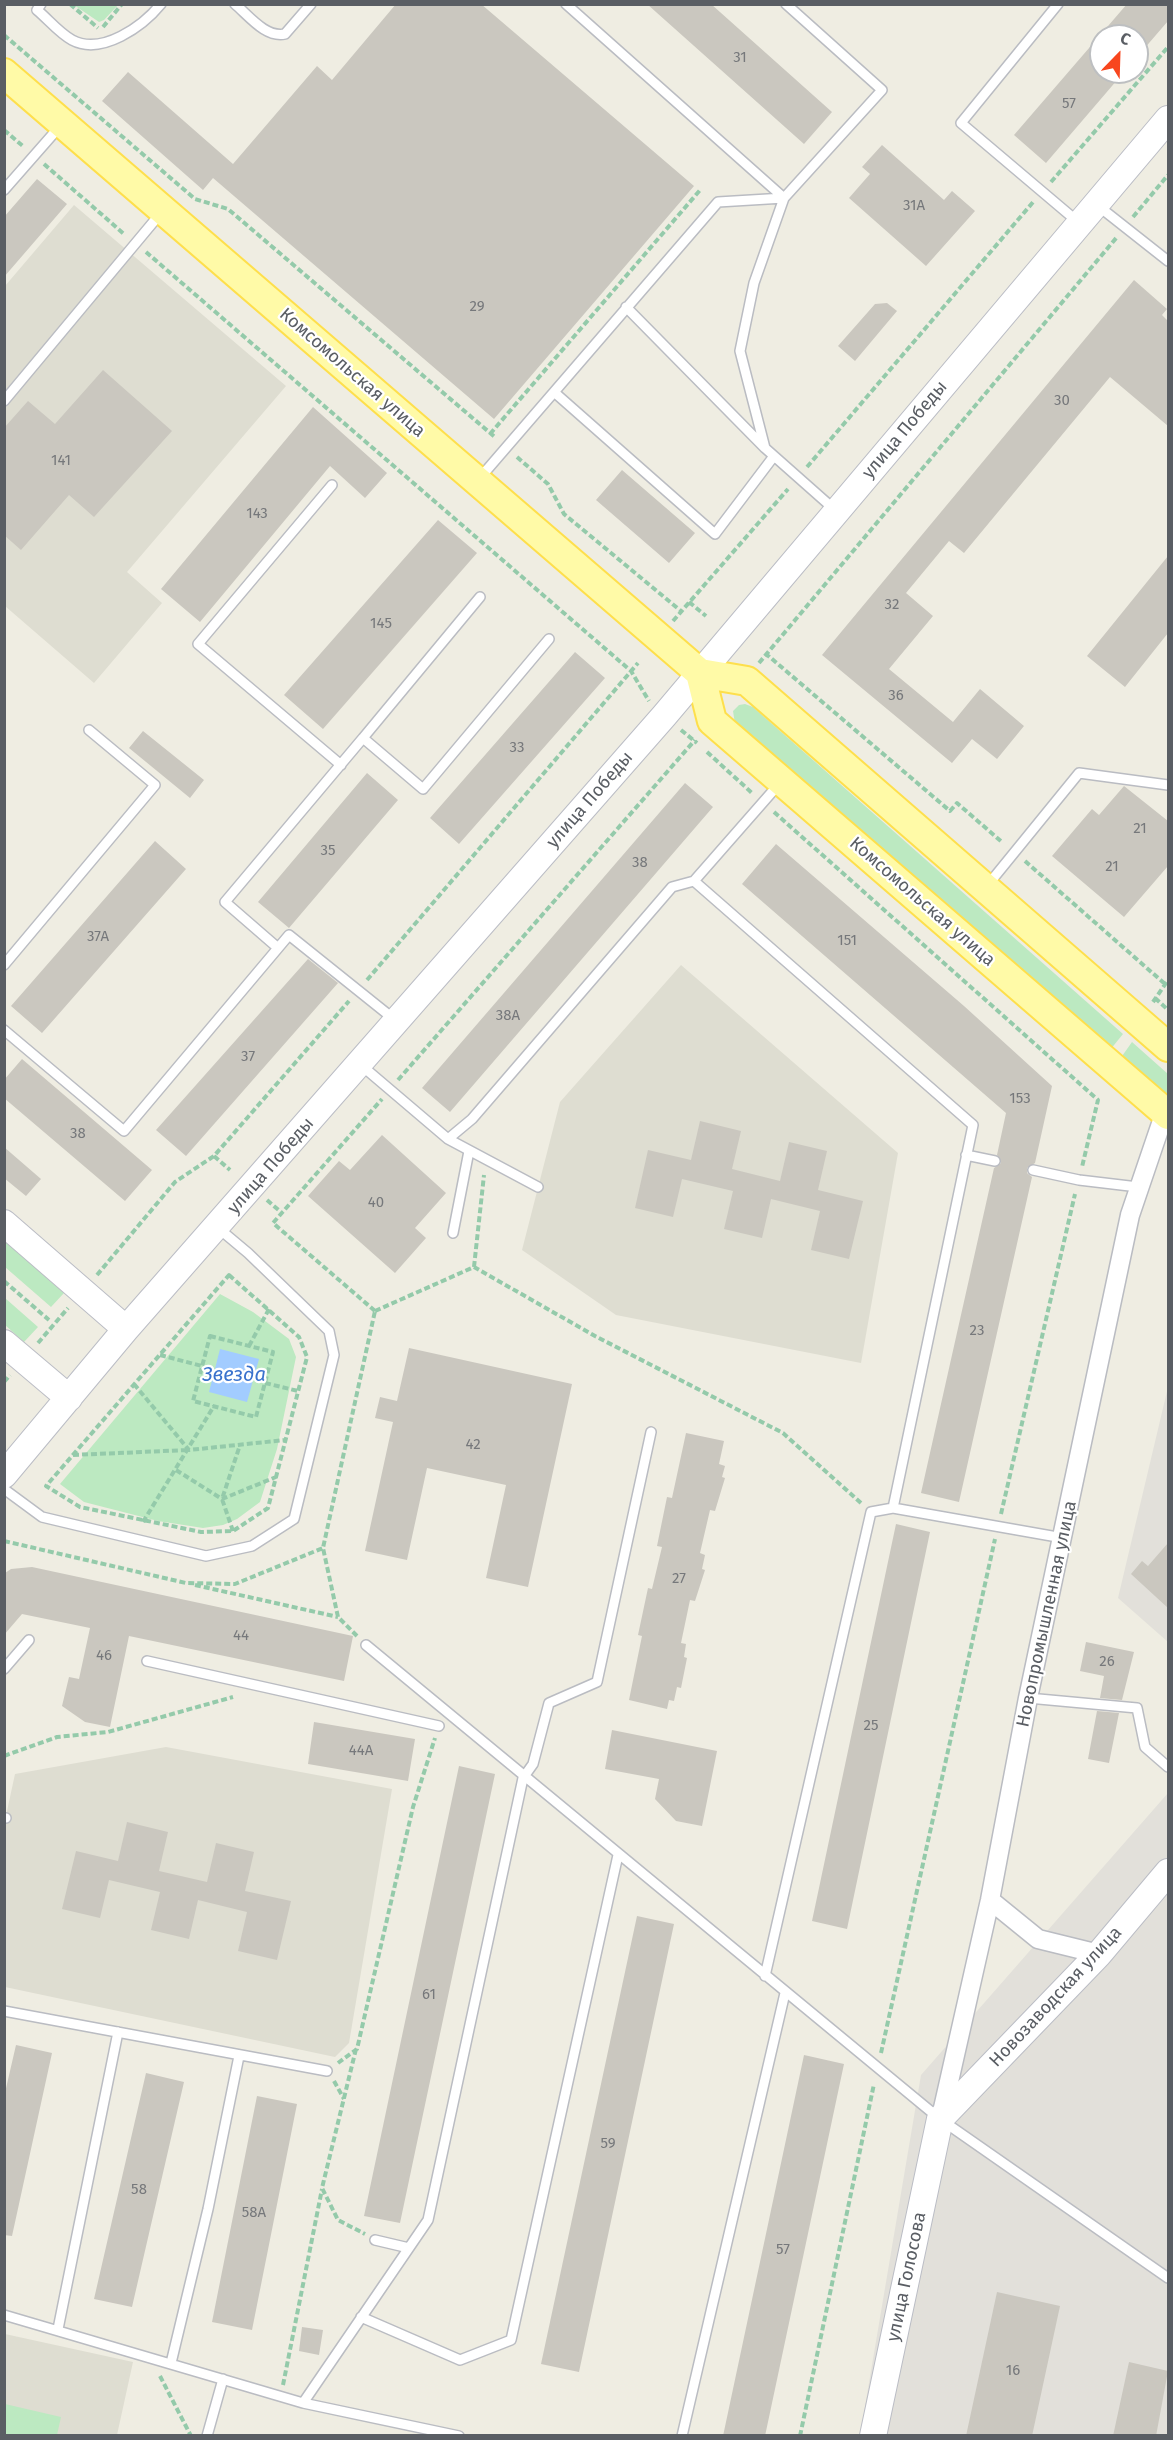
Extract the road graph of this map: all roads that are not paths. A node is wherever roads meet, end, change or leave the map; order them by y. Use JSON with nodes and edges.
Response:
{"nodes":[{"id":1,"x":41,"y":4,"type":"edge"},
{"id":2,"x":161,"y":4,"type":"edge"},
{"id":3,"x":236,"y":4,"type":"edge"},
{"id":4,"x":311,"y":4,"type":"edge"},
{"id":5,"x":567,"y":4,"type":"edge"},
{"id":6,"x":786,"y":4,"type":"edge"},
{"id":7,"x":1058,"y":4,"type":"edge"},
{"id":8,"x":4,"y":73,"type":"edge"},
{"id":9,"x":1168,"y":119,"type":"edge"},
{"id":10,"x":63,"y":123,"type":"junction"},
{"id":11,"x":4,"y":190,"type":"edge"},
{"id":12,"x":784,"y":198,"type":"junction"},
{"id":13,"x":1096,"y":204,"type":"junction"},
{"id":14,"x":164,"y":210,"type":"junction"},
{"id":15,"x":1080,"y":223,"type":"junction"},
{"id":16,"x":1168,"y":261,"type":"edge"},
{"id":17,"x":626,"y":307,"type":"junction"},
{"id":18,"x":554,"y":392,"type":"junction"},
{"id":19,"x":4,"y":401,"type":"edge"},
{"id":20,"x":765,"y":448,"type":"junction"},
{"id":21,"x":774,"y":456,"type":"junction"},
{"id":22,"x":477,"y":481,"type":"junction"},
{"id":23,"x":332,"y":485,"type":"dead end"},
{"id":24,"x":836,"y":512,"type":"junction"},
{"id":25,"x":480,"y":597,"type":"dead end"},
{"id":26,"x":549,"y":639,"type":"dead end"},
{"id":27,"x":700,"y":673,"type":"junction"},
{"id":28,"x":89,"y":730,"type":"dead end"},
{"id":29,"x":363,"y":738,"type":"junction"},
{"id":30,"x":341,"y":765,"type":"junction"},
{"id":31,"x":782,"y":781,"type":"junction"},
{"id":32,"x":1168,"y":785,"type":"edge"},
{"id":33,"x":694,"y":881,"type":"junction"},
{"id":34,"x":985,"y":888,"type":"junction"},
{"id":35,"x":278,"y":948,"type":"junction"},
{"id":36,"x":4,"y":965,"type":"edge"},
{"id":37,"x":396,"y":1022,"type":"junction"},
{"id":38,"x":4,"y":1030,"type":"edge"},
{"id":39,"x":1165,"y":1030,"type":"edge"},
{"id":40,"x":360,"y":1064,"type":"junction"},
{"id":41,"x":1167,"y":1114,"type":"edge"},
{"id":42,"x":447,"y":1139,"type":"junction"},
{"id":43,"x":469,"y":1151,"type":"junction"},
{"id":44,"x":966,"y":1155,"type":"junction"},
{"id":45,"x":995,"y":1161,"type":"dead end"},
{"id":46,"x":1033,"y":1170,"type":"dead end"},
{"id":47,"x":538,"y":1187,"type":"dead end"},
{"id":48,"x":1138,"y":1187,"type":"junction"},
{"id":49,"x":4,"y":1223,"type":"edge"},
{"id":50,"x":218,"y":1227,"type":"junction"},
{"id":51,"x":453,"y":1233,"type":"dead end"},
{"id":52,"x":126,"y":1329,"type":"junction"},
{"id":53,"x":4,"y":1343,"type":"edge"},
{"id":54,"x":69,"y":1398,"type":"junction"},
{"id":55,"x":651,"y":1432,"type":"dead end"},
{"id":56,"x":4,"y":1475,"type":"edge"},
{"id":57,"x":4,"y":1489,"type":"edge"},
{"id":58,"x":893,"y":1508,"type":"junction"},
{"id":59,"x":1063,"y":1538,"type":"junction"},
{"id":60,"x":29,"y":1640,"type":"dead end"},
{"id":61,"x":366,"y":1645,"type":"road end"},
{"id":62,"x":147,"y":1660,"type":"dead end"},
{"id":63,"x":4,"y":1669,"type":"edge"},
{"id":64,"x":1028,"y":1698,"type":"junction"},
{"id":65,"x":438,"y":1726,"type":"road end"},
{"id":66,"x":1168,"y":1767,"type":"edge"},
{"id":67,"x":524,"y":1778,"type":"junction"},
{"id":68,"x":618,"y":1855,"type":"junction"},
{"id":69,"x":1168,"y":1872,"type":"edge"},
{"id":70,"x":990,"y":1900,"type":"junction"},
{"id":71,"x":1099,"y":1954,"type":"junction"},
{"id":72,"x":765,"y":1976,"type":"junction"},
{"id":73,"x":785,"y":1993,"type":"junction"},
{"id":74,"x":4,"y":2011,"type":"edge"},
{"id":75,"x":118,"y":2032,"type":"junction"},
{"id":76,"x":239,"y":2056,"type":"junction"},
{"id":77,"x":327,"y":2071,"type":"road end"},
{"id":78,"x":940,"y":2119,"type":"junction"},
{"id":79,"x":375,"y":2240,"type":"road end"},
{"id":80,"x":409,"y":2248,"type":"junction"},
{"id":81,"x":1168,"y":2278,"type":"edge"},
{"id":82,"x":4,"y":2314,"type":"edge"},
{"id":83,"x":361,"y":2318,"type":"junction"},
{"id":84,"x":58,"y":2330,"type":"junction"},
{"id":85,"x":171,"y":2363,"type":"junction"},
{"id":86,"x":223,"y":2379,"type":"junction"},
{"id":87,"x":303,"y":2403,"type":"junction"},
{"id":88,"x":207,"y":2436,"type":"edge"},
{"id":89,"x":459,"y":2436,"type":"edge"},
{"id":90,"x":682,"y":2436,"type":"edge"},
{"id":91,"x":873,"y":2436,"type":"edge"}],
"edges":[{"from":1,"to":2,"type":"lane"},
{"from":3,"to":4,"type":"lane"},
{"from":5,"to":12,"type":"lane"},
{"from":6,"to":12,"type":"lane"},
{"from":7,"to":15,"type":"lane"},
{"from":8,"to":10,"type":"main road","name":"Комсомольская улица"},
{"from":9,"to":13,"type":"main road","name":"улица Победы"},
{"from":10,"to":11,"type":"lane"},
{"from":10,"to":14,"type":"main road","name":"Комсомольская улица"},
{"from":12,"to":17,"type":"lane"},
{"from":12,"to":20,"type":"lane"},
{"from":13,"to":15,"type":"main road","name":"улица Победы"},
{"from":13,"to":16,"type":"lane"},
{"from":14,"to":19,"type":"lane"},
{"from":14,"to":22,"type":"main road","name":"Комсомольская улица"},
{"from":15,"to":24,"type":"main road","name":"улица Победы"},
{"from":17,"to":18,"type":"lane"},
{"from":17,"to":20,"type":"lane"},
{"from":18,"to":21,"type":"lane"},
{"from":18,"to":22,"type":"lane"},
{"from":20,"to":21,"type":"lane"},
{"from":21,"to":24,"type":"lane"},
{"from":22,"to":27,"type":"main road","name":"Комсомольская улица"},
{"from":23,"to":30,"type":"lane"},
{"from":24,"to":27,"type":"main road","name":"улица Победы"},
{"from":25,"to":29,"type":"lane"},
{"from":26,"to":29,"type":"lane"},
{"from":27,"to":31,"type":"main road","name":"Комсомольская улица"},
{"from":27,"to":34,"type":"main road"},
{"from":27,"to":37,"type":"main road","name":"улица Победы"},
{"from":28,"to":36,"type":"lane"},
{"from":29,"to":30,"type":"lane"},
{"from":30,"to":35,"type":"lane"},
{"from":31,"to":33,"type":"lane"},
{"from":31,"to":41,"type":"main road","name":"Комсомольская улица"},
{"from":32,"to":34,"type":"lane"},
{"from":33,"to":42,"type":"lane"},
{"from":33,"to":44,"type":"lane"},
{"from":34,"to":39,"type":"main road"},
{"from":35,"to":37,"type":"lane"},
{"from":35,"to":38,"type":"lane"},
{"from":37,"to":40,"type":"main road","name":"улица Победы"},
{"from":40,"to":42,"type":"lane"},
{"from":40,"to":50,"type":"main road","name":"улица Победы"},
{"from":41,"to":48,"type":"street","name":"Новопромышленная улица"},
{"from":42,"to":43,"type":"lane"},
{"from":43,"to":47,"type":"lane"},
{"from":43,"to":51,"type":"lane"},
{"from":44,"to":45,"type":"lane"},
{"from":44,"to":58,"type":"lane"},
{"from":46,"to":48,"type":"lane"},
{"from":48,"to":59,"type":"street","name":"Новопромышленная улица"},
{"from":49,"to":52,"type":"main road"},
{"from":50,"to":52,"type":"main road","name":"улица Победы"},
{"from":50,"to":57,"type":"lane"},
{"from":52,"to":54,"type":"main road","name":"улица Победы"},
{"from":53,"to":54,"type":"main road"},
{"from":54,"to":56,"type":"main road","name":"улица Победы"},
{"from":55,"to":67,"type":"lane"},
{"from":58,"to":59,"type":"lane"},
{"from":58,"to":72,"type":"lane"},
{"from":59,"to":64,"type":"street","name":"Новопромышленная улица"},
{"from":60,"to":63,"type":"lane"},
{"from":61,"to":67,"type":"lane"},
{"from":62,"to":65,"type":"lane"},
{"from":64,"to":66,"type":"lane"},
{"from":64,"to":70,"type":"street","name":"Новопромышленная улица"},
{"from":67,"to":68,"type":"lane"},
{"from":67,"to":80,"type":"lane"},
{"from":68,"to":72,"type":"lane"},
{"from":68,"to":83,"type":"lane"},
{"from":69,"to":71,"type":"main road","name":"Новозаводская улица"},
{"from":70,"to":71,"type":"street"},
{"from":70,"to":78,"type":"street","name":"Новопромышленная улица"},
{"from":71,"to":78,"type":"main road","name":"Новозаводская улица"},
{"from":72,"to":73,"type":"lane"},
{"from":73,"to":78,"type":"lane"},
{"from":73,"to":90,"type":"lane"},
{"from":74,"to":75,"type":"lane"},
{"from":75,"to":76,"type":"lane"},
{"from":75,"to":84,"type":"lane"},
{"from":76,"to":77,"type":"lane"},
{"from":76,"to":85,"type":"lane"},
{"from":78,"to":81,"type":"lane"},
{"from":78,"to":91,"type":"main road","name":"улица Голосова"},
{"from":79,"to":80,"type":"lane"},
{"from":80,"to":83,"type":"lane"},
{"from":82,"to":84,"type":"lane"},
{"from":83,"to":87,"type":"lane"},
{"from":84,"to":85,"type":"lane"},
{"from":85,"to":86,"type":"lane"},
{"from":86,"to":87,"type":"lane"},
{"from":86,"to":88,"type":"lane"},
{"from":87,"to":89,"type":"lane"}]}
